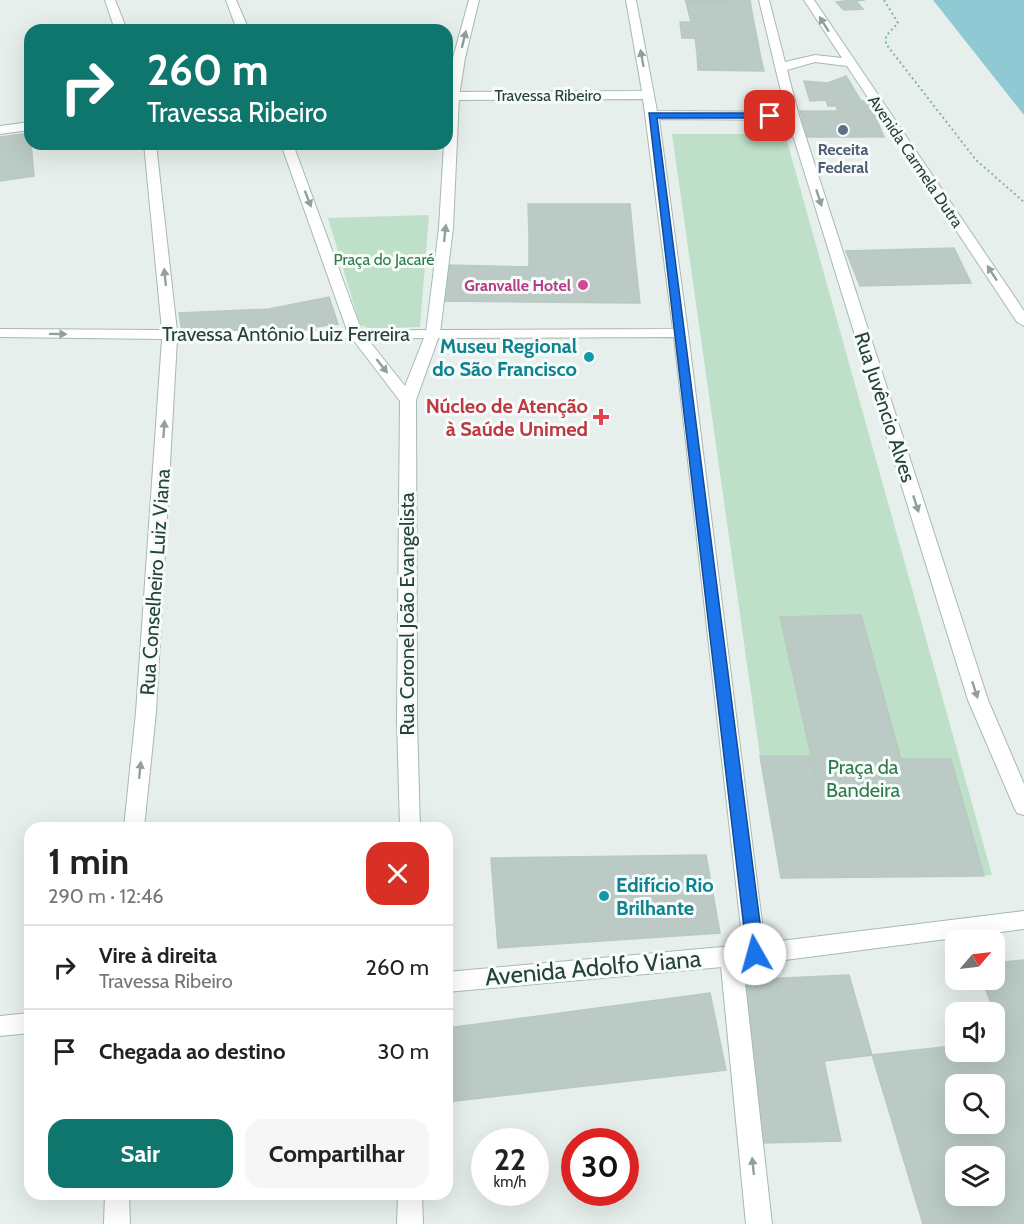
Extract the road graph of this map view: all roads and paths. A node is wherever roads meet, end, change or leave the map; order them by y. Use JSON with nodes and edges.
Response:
{"nodes":[{"id":1,"x":110,"y":0,"type":"edge"},
{"id":2,"x":231,"y":0,"type":"edge"},
{"id":3,"x":474,"y":0,"type":"edge"},
{"id":4,"x":631,"y":0,"type":"edge"},
{"id":5,"x":764,"y":0,"type":"edge"},
{"id":6,"x":809,"y":0,"type":"edge"},
{"id":7,"x":884,"y":0,"type":"edge"},
{"id":8,"x":119,"y":24,"type":"edge"},
{"id":9,"x":241,"y":24,"type":"edge"},
{"id":10,"x":849,"y":63,"type":"junction"},
{"id":11,"x":782,"y":68,"type":"junction"},
{"id":12,"x":453,"y":83,"type":"edge"},
{"id":13,"x":648,"y":95,"type":"junction"},
{"id":14,"x":453,"y":96,"type":"edge"},
{"id":15,"x":652,"y":115,"type":"junction"},
{"id":16,"x":793,"y":116,"type":"junction"},
{"id":17,"x":24,"y":127,"type":"edge"},
{"id":18,"x":0,"y":130,"type":"edge"},
{"id":19,"x":151,"y":150,"type":"edge"},
{"id":20,"x":289,"y":150,"type":"edge"},
{"id":21,"x":448,"y":150,"type":"edge"},
{"id":22,"x":1024,"y":202,"type":"edge"},
{"id":23,"x":1024,"y":322,"type":"edge"},
{"id":24,"x":0,"y":333,"type":"edge"},
{"id":25,"x":355,"y":333,"type":"junction"},
{"id":26,"x":433,"y":333,"type":"junction"},
{"id":27,"x":681,"y":333,"type":"junction"},
{"id":28,"x":170,"y":335,"type":"junction"},
{"id":29,"x":408,"y":400,"type":"junction"},
{"id":30,"x":1024,"y":807,"type":"edge"},
{"id":31,"x":135,"y":822,"type":"edge"},
{"id":32,"x":410,"y":822,"type":"edge"},
{"id":33,"x":1024,"y":920,"type":"edge"},
{"id":34,"x":755,"y":954,"type":"junction"},
{"id":35,"x":731,"y":956,"type":"junction"},
{"id":36,"x":453,"y":981,"type":"edge"},
{"id":37,"x":24,"y":1024,"type":"edge"},
{"id":38,"x":0,"y":1026,"type":"edge"},
{"id":39,"x":117,"y":1200,"type":"edge"},
{"id":40,"x":410,"y":1200,"type":"edge"},
{"id":41,"x":117,"y":1224,"type":"edge"},
{"id":42,"x":410,"y":1224,"type":"edge"},
{"id":43,"x":759,"y":1224,"type":"edge"}],
"edges":[{"from":1,"to":8,"type":"street"},
{"from":2,"to":9,"type":"street"},
{"from":12,"to":3,"type":"street","name":"Rua Coronel João Evangelista","one_way":true},
{"from":13,"to":4,"type":"street","one_way":true},
{"from":5,"to":11,"type":"street","name":"Rua Juvêncio Alves"},
{"from":10,"to":6,"type":"street","name":"Avenida Carmela Dutra","one_way":true},
{"from":7,"to":22,"type":"path"},
{"from":10,"to":11,"type":"street"},
{"from":23,"to":10,"type":"street","name":"Avenida Carmela Dutra","one_way":true},
{"from":11,"to":16,"type":"street","name":"Rua Juvêncio Alves"},
{"from":13,"to":14,"type":"street","name":"Travessa Ribeiro"},
{"from":13,"to":15,"type":"street"},
{"from":15,"to":16,"type":"street"},
{"from":15,"to":27,"type":"street"},
{"from":16,"to":30,"type":"street","name":"Rua Juvêncio Alves","one_way":true},
{"from":17,"to":18,"type":"street"},
{"from":28,"to":19,"type":"street","name":"Rua Conselheiro Luiz Viana","one_way":true},
{"from":20,"to":25,"type":"street","one_way":true},
{"from":26,"to":21,"type":"street","name":"Rua Coronel João Evangelista","one_way":true},
{"from":24,"to":28,"type":"street","name":"Travessa Antônio Luiz Ferreira","one_way":true},
{"from":25,"to":26,"type":"street","name":"Travessa Antônio Luiz Ferreira"},
{"from":25,"to":28,"type":"street","name":"Travessa Antônio Luiz Ferreira"},
{"from":25,"to":29,"type":"street","one_way":true},
{"from":26,"to":27,"type":"street","name":"Travessa Antônio Luiz Ferreira"},
{"from":26,"to":29,"type":"street","name":"Rua Coronel João Evangelista"},
{"from":27,"to":34,"type":"street"},
{"from":31,"to":28,"type":"street","name":"Rua Conselheiro Luiz Viana","one_way":true},
{"from":29,"to":32,"type":"street","name":"Rua Coronel João Evangelista"},
{"from":33,"to":34,"type":"street","name":"Avenida Adolfo Viana"},
{"from":34,"to":35,"type":"street","name":"Avenida Adolfo Viana"},
{"from":35,"to":36,"type":"street","name":"Avenida Adolfo Viana"},
{"from":43,"to":35,"type":"street","one_way":true},
{"from":37,"to":38,"type":"street"},
{"from":39,"to":41,"type":"street"},
{"from":40,"to":42,"type":"street"}]}
